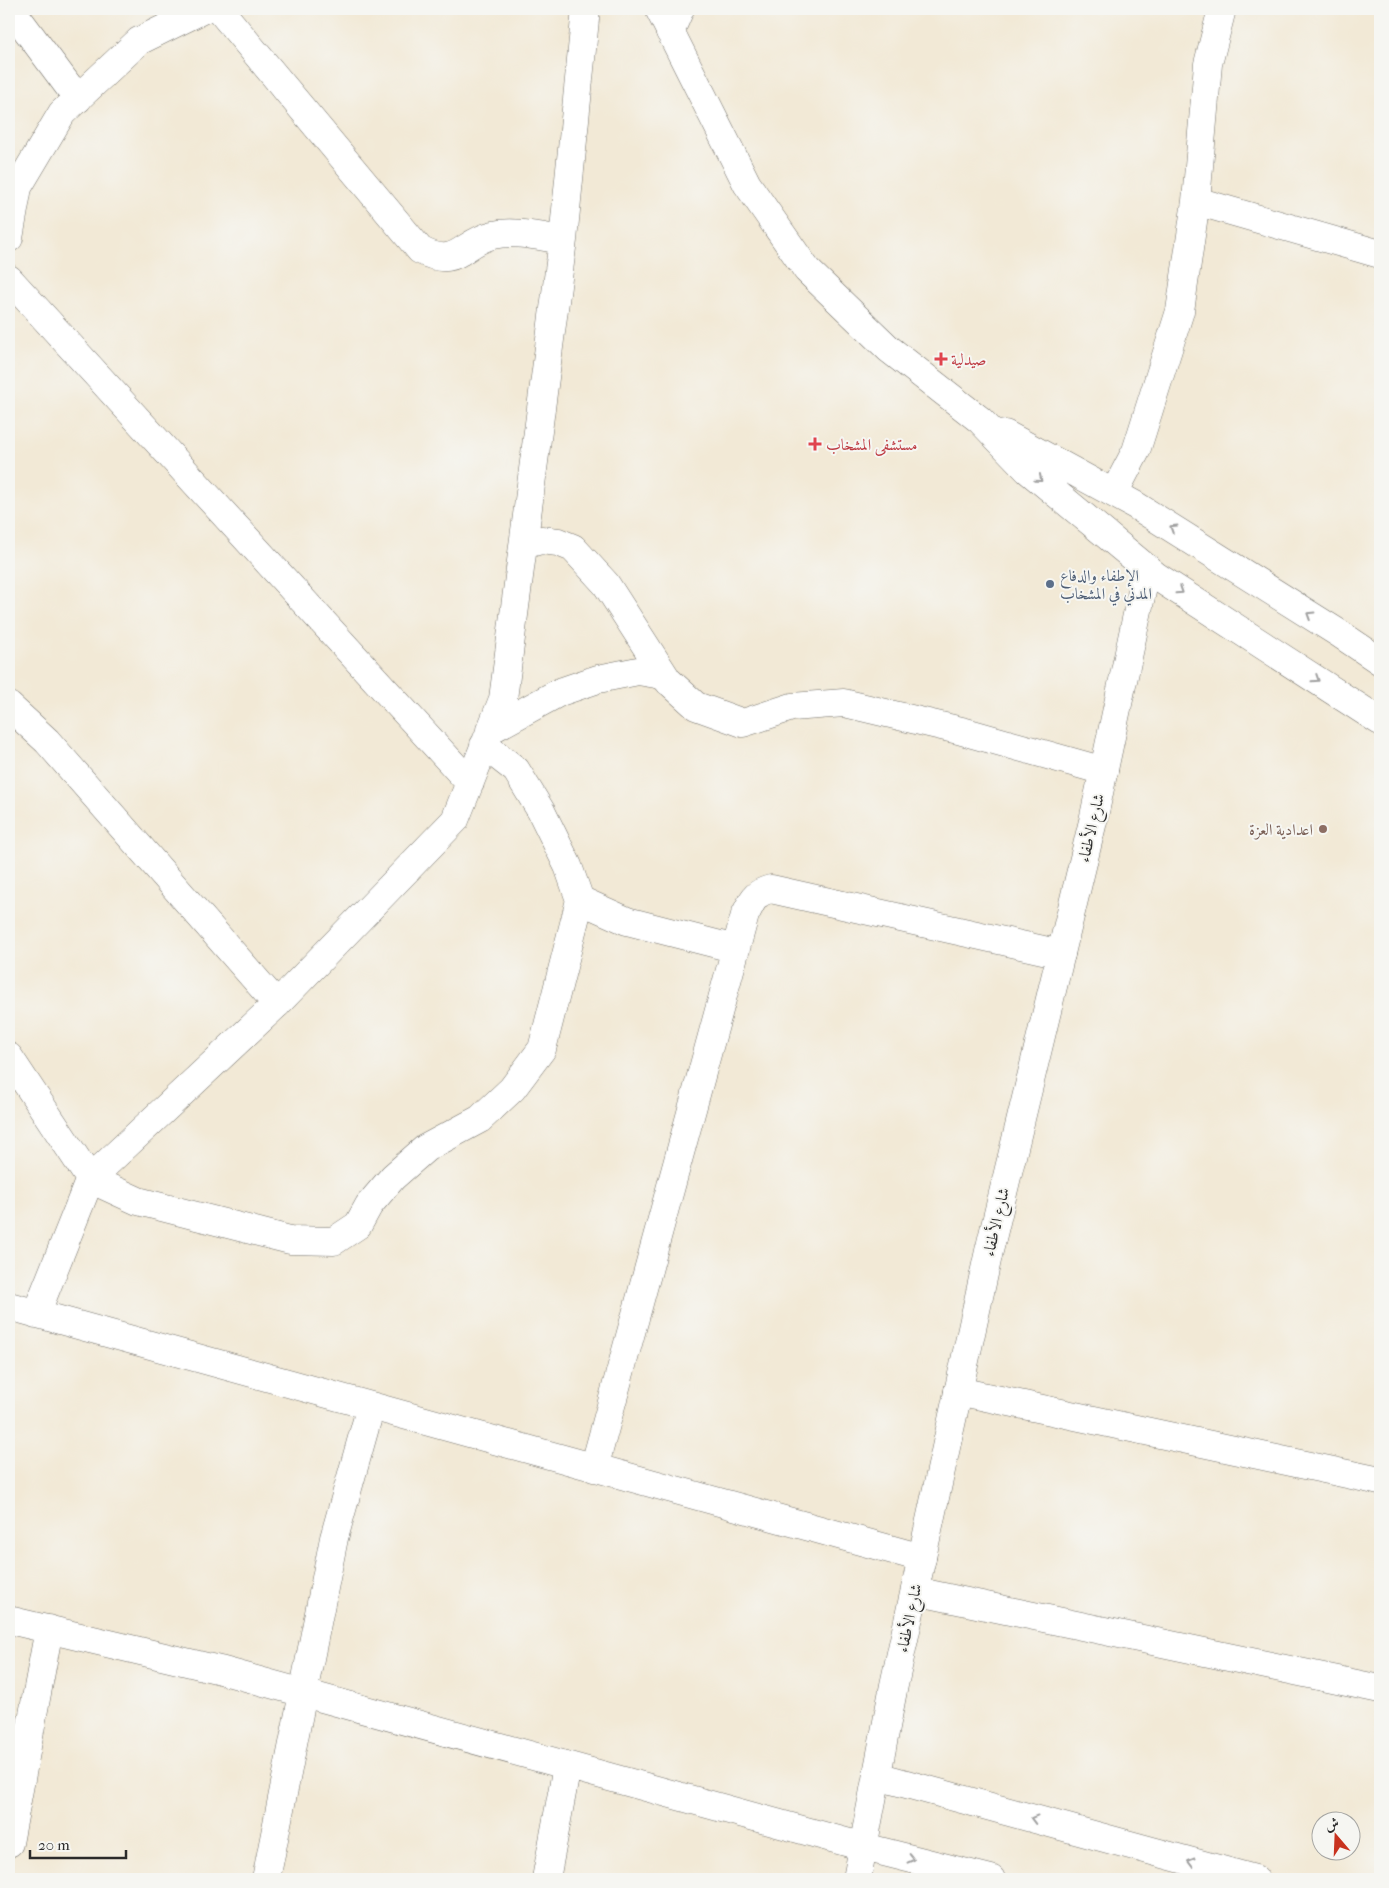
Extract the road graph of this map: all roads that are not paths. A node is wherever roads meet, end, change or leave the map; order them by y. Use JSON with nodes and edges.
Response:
{"nodes":[{"id":1,"x":11,"y":9,"type":"edge"},
{"id":2,"x":204,"y":9,"type":"edge"},
{"id":3,"x":219,"y":9,"type":"edge"},
{"id":4,"x":586,"y":9,"type":"edge"},
{"id":5,"x":1222,"y":9,"type":"edge"},
{"id":6,"x":670,"y":17,"type":"edge"},
{"id":7,"x":78,"y":99,"type":"junction"},
{"id":8,"x":1196,"y":201,"type":"junction"},
{"id":9,"x":12,"y":205,"type":"edge"},
{"id":10,"x":9,"y":238,"type":"edge"},
{"id":11,"x":563,"y":240,"type":"junction"},
{"id":12,"x":1380,"y":254,"type":"edge"},
{"id":13,"x":9,"y":279,"type":"edge"},
{"id":14,"x":980,"y":420,"type":"junction"},
{"id":15,"x":1114,"y":493,"type":"junction"},
{"id":16,"x":523,"y":545,"type":"junction"},
{"id":17,"x":1147,"y":568,"type":"junction"},
{"id":18,"x":1380,"y":661,"type":"edge"},
{"id":19,"x":669,"y":682,"type":"junction"},
{"id":20,"x":9,"y":706,"type":"edge"},
{"id":21,"x":1380,"y":721,"type":"edge"},
{"id":22,"x":487,"y":738,"type":"junction"},
{"id":23,"x":1104,"y":770,"type":"junction"},
{"id":24,"x":470,"y":783,"type":"junction"},
{"id":25,"x":580,"y":900,"type":"junction"},
{"id":26,"x":736,"y":949,"type":"junction"},
{"id":27,"x":1061,"y":954,"type":"junction"},
{"id":28,"x":277,"y":1004,"type":"junction"},
{"id":29,"x":9,"y":1057,"type":"edge"},
{"id":30,"x":90,"y":1179,"type":"junction"},
{"id":31,"x":9,"y":1306,"type":"edge"},
{"id":32,"x":36,"y":1314,"type":"junction"},
{"id":33,"x":958,"y":1391,"type":"junction"},
{"id":34,"x":371,"y":1406,"type":"junction"},
{"id":35,"x":594,"y":1468,"type":"junction"},
{"id":36,"x":1380,"y":1481,"type":"edge"},
{"id":37,"x":922,"y":1558,"type":"junction"},
{"id":38,"x":915,"y":1590,"type":"junction"},
{"id":39,"x":9,"y":1620,"type":"edge"},
{"id":40,"x":49,"y":1629,"type":"junction"},
{"id":41,"x":1380,"y":1689,"type":"edge"},
{"id":42,"x":302,"y":1693,"type":"junction"},
{"id":43,"x":567,"y":1766,"type":"junction"},
{"id":44,"x":877,"y":1776,"type":"junction"},
{"id":45,"x":9,"y":1843,"type":"edge"},
{"id":46,"x":864,"y":1847,"type":"junction"},
{"id":47,"x":266,"y":1879,"type":"edge"},
{"id":48,"x":546,"y":1879,"type":"edge"},
{"id":49,"x":858,"y":1879,"type":"edge"},
{"id":50,"x":991,"y":1879,"type":"edge"},
{"id":51,"x":1255,"y":1879,"type":"edge"}],
"edges":[{"from":1,"to":7,"type":"street"},
{"from":2,"to":7,"type":"street"},
{"from":3,"to":11,"type":"street"},
{"from":4,"to":11,"type":"street"},
{"from":5,"to":8,"type":"street"},
{"from":6,"to":14,"type":"street"},
{"from":7,"to":9,"type":"street"},
{"from":8,"to":12,"type":"street"},
{"from":8,"to":15,"type":"street"},
{"from":9,"to":10,"type":"street"},
{"from":11,"to":16,"type":"street"},
{"from":13,"to":24,"type":"street"},
{"from":14,"to":15,"type":"street"},
{"from":14,"to":17,"type":"street","one_way":true},
{"from":18,"to":15,"type":"street","one_way":true},
{"from":16,"to":19,"type":"street"},
{"from":16,"to":22,"type":"street"},
{"from":17,"to":21,"type":"street","one_way":true},
{"from":17,"to":23,"type":"street","name":"شارع الأطفاء"},
{"from":19,"to":22,"type":"street"},
{"from":19,"to":23,"type":"street"},
{"from":20,"to":28,"type":"street"},
{"from":22,"to":24,"type":"street"},
{"from":22,"to":25,"type":"street"},
{"from":23,"to":27,"type":"street","name":"شارع الأطفاء"},
{"from":24,"to":28,"type":"street"},
{"from":25,"to":26,"type":"street"},
{"from":25,"to":30,"type":"street"},
{"from":26,"to":27,"type":"street"},
{"from":26,"to":35,"type":"street"},
{"from":27,"to":33,"type":"street","name":"شارع الأطفاء"},
{"from":28,"to":30,"type":"street"},
{"from":29,"to":30,"type":"street"},
{"from":30,"to":32,"type":"street"},
{"from":31,"to":32,"type":"street"},
{"from":32,"to":34,"type":"street"},
{"from":33,"to":36,"type":"street"},
{"from":33,"to":37,"type":"street","name":"شارع الأطفاء"},
{"from":34,"to":35,"type":"street"},
{"from":34,"to":42,"type":"street"},
{"from":35,"to":37,"type":"street"},
{"from":37,"to":38,"type":"street","name":"شارع الأطفاء"},
{"from":38,"to":41,"type":"street"},
{"from":38,"to":44,"type":"street","name":"شارع الأطفاء"},
{"from":39,"to":40,"type":"street"},
{"from":40,"to":42,"type":"street"},
{"from":40,"to":45,"type":"street"},
{"from":42,"to":43,"type":"street"},
{"from":42,"to":47,"type":"street"},
{"from":43,"to":46,"type":"street"},
{"from":43,"to":48,"type":"street"},
{"from":44,"to":46,"type":"street","name":"شارع الأطفاء"},
{"from":51,"to":44,"type":"street","one_way":true},
{"from":46,"to":49,"type":"street","name":"شارع الأطفاء"},
{"from":46,"to":50,"type":"street","one_way":true}]}
